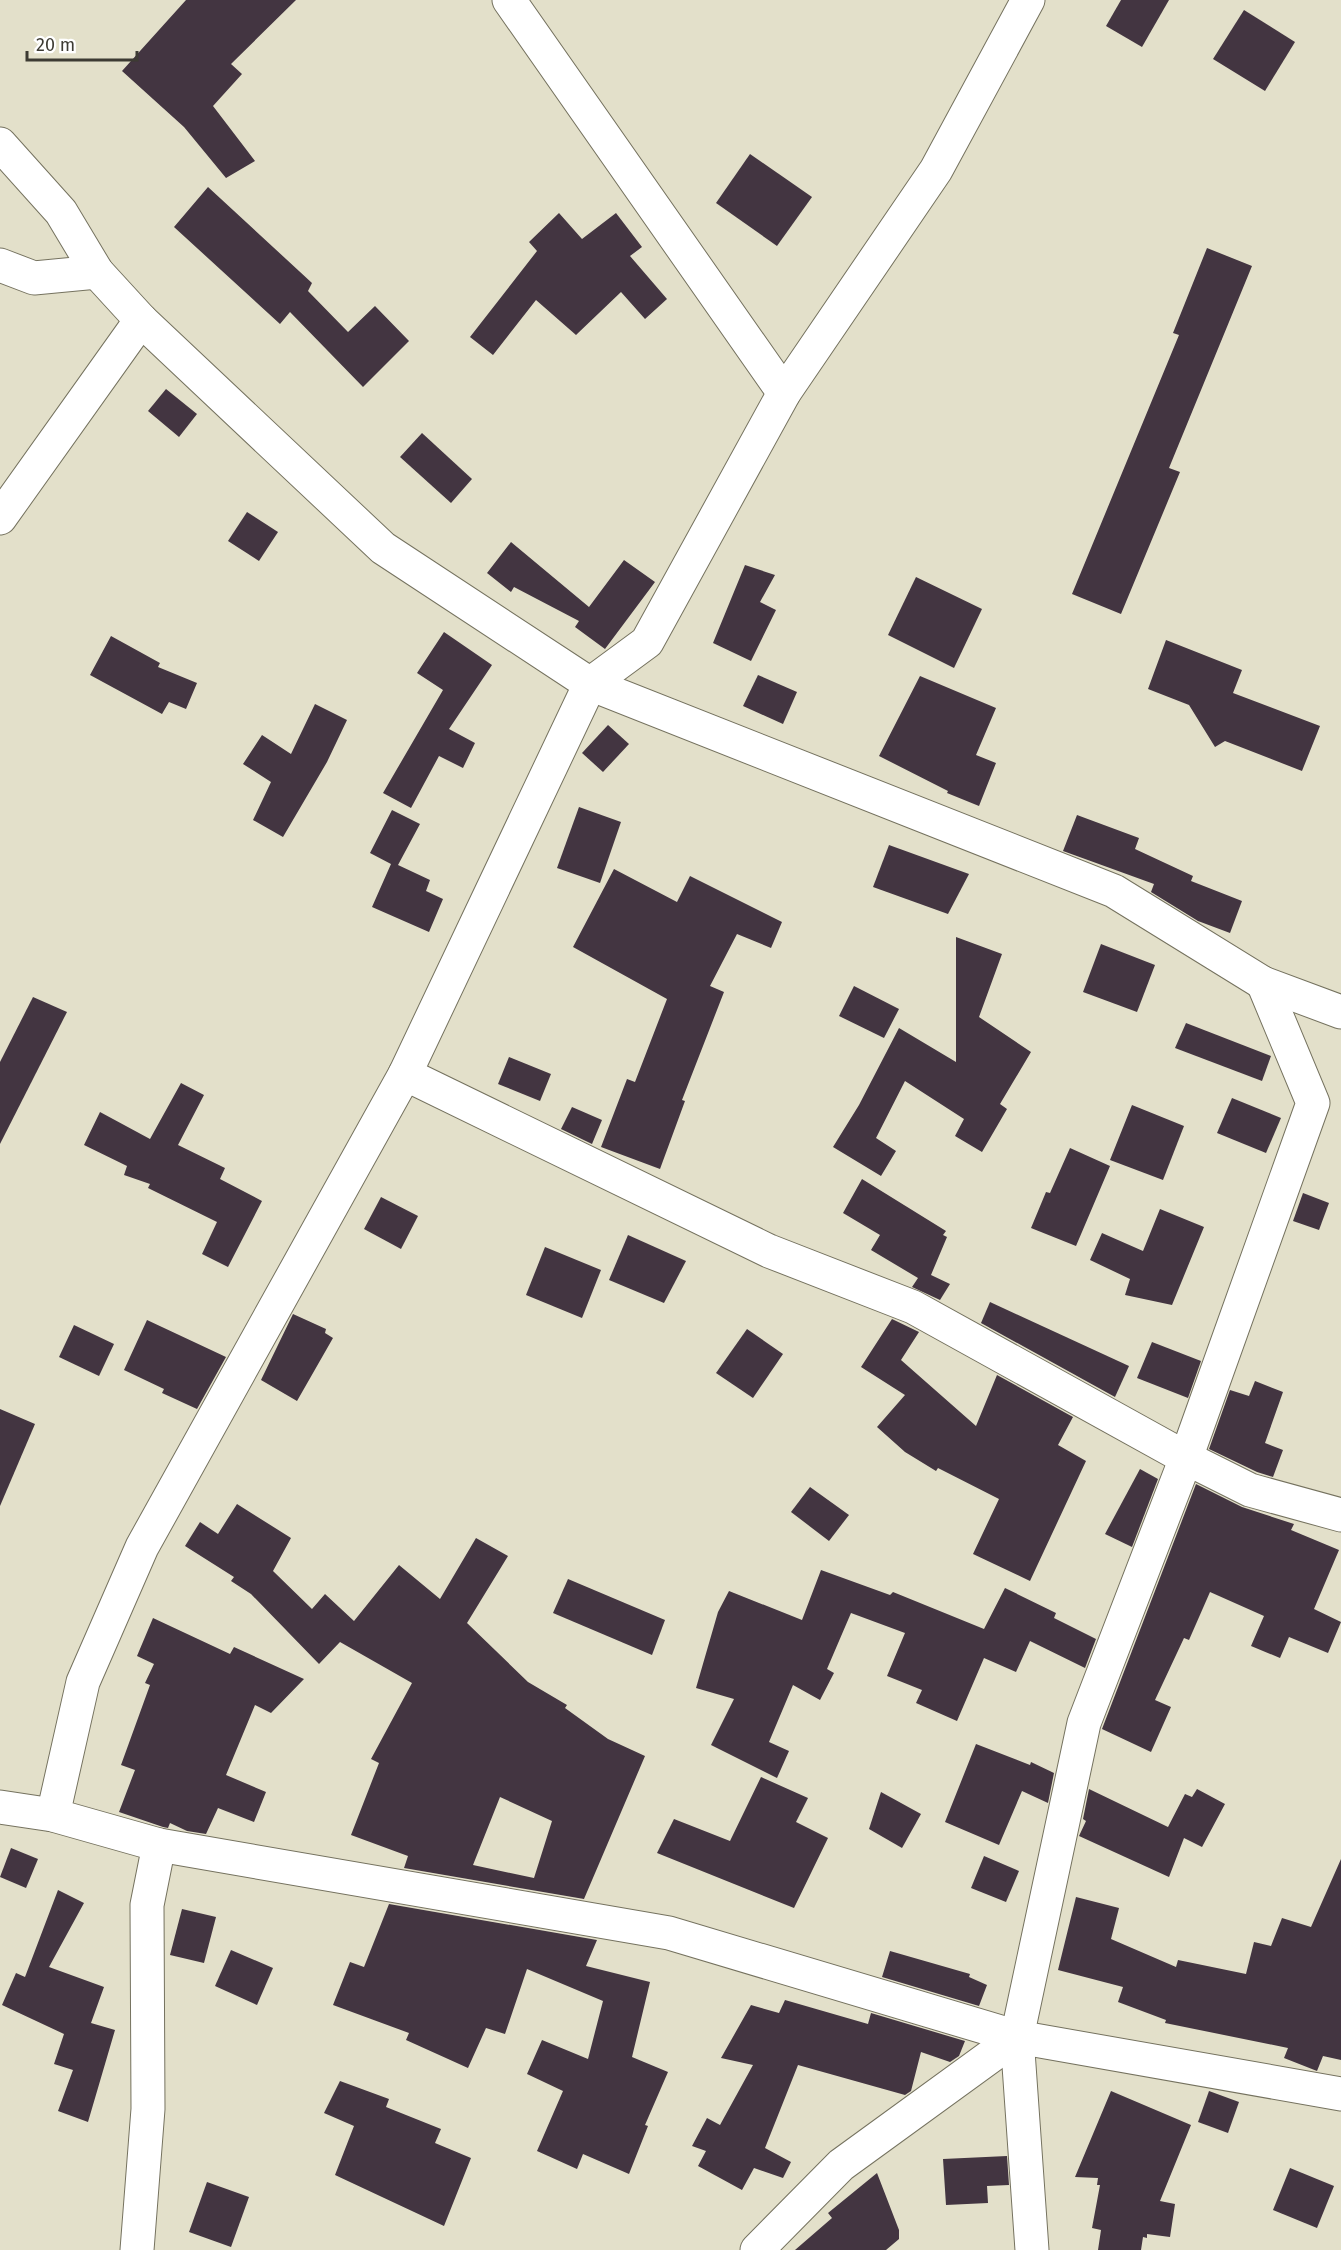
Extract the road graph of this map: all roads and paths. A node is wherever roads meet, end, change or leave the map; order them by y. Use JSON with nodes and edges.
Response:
{"nodes":[{"id":1,"x":508,"y":0,"type":"edge"},
{"id":2,"x":1028,"y":0,"type":"edge"},
{"id":3,"x":0,"y":144,"type":"edge"},
{"id":4,"x":0,"y":266,"type":"edge"},
{"id":5,"x":97,"y":273,"type":"junction"},
{"id":6,"x":141,"y":320,"type":"junction"},
{"id":7,"x":784,"y":393,"type":"junction"},
{"id":8,"x":0,"y":518,"type":"edge"},
{"id":9,"x":590,"y":684,"type":"junction"},
{"id":10,"x":1263,"y":983,"type":"junction"},
{"id":11,"x":1341,"y":1012,"type":"edge"},
{"id":12,"x":405,"y":1074,"type":"junction"},
{"id":13,"x":1186,"y":1458,"type":"junction"},
{"id":14,"x":1341,"y":1515,"type":"edge"},
{"id":15,"x":0,"y":1807,"type":"edge"},
{"id":16,"x":53,"y":1815,"type":"junction"},
{"id":17,"x":159,"y":1845,"type":"junction"},
{"id":18,"x":1017,"y":2037,"type":"junction"},
{"id":19,"x":1341,"y":2094,"type":"edge"},
{"id":20,"x":137,"y":2250,"type":"edge"},
{"id":21,"x":757,"y":2250,"type":"edge"},
{"id":22,"x":1032,"y":2250,"type":"edge"}],
"edges":[{"from":1,"to":7,"type":"street"},
{"from":2,"to":7,"type":"street"},
{"from":3,"to":5,"type":"street"},
{"from":4,"to":5,"type":"street"},
{"from":5,"to":6,"type":"street"},
{"from":6,"to":8,"type":"street"},
{"from":6,"to":9,"type":"street"},
{"from":7,"to":9,"type":"street"},
{"from":9,"to":10,"type":"street"},
{"from":9,"to":12,"type":"street"},
{"from":10,"to":11,"type":"street"},
{"from":10,"to":13,"type":"street"},
{"from":12,"to":13,"type":"street"},
{"from":12,"to":16,"type":"street"},
{"from":13,"to":14,"type":"street"},
{"from":13,"to":18,"type":"street"},
{"from":15,"to":16,"type":"street"},
{"from":16,"to":17,"type":"street"},
{"from":17,"to":18,"type":"street"},
{"from":17,"to":20,"type":"street"},
{"from":18,"to":19,"type":"street"},
{"from":18,"to":21,"type":"street"},
{"from":18,"to":22,"type":"street"}]}
